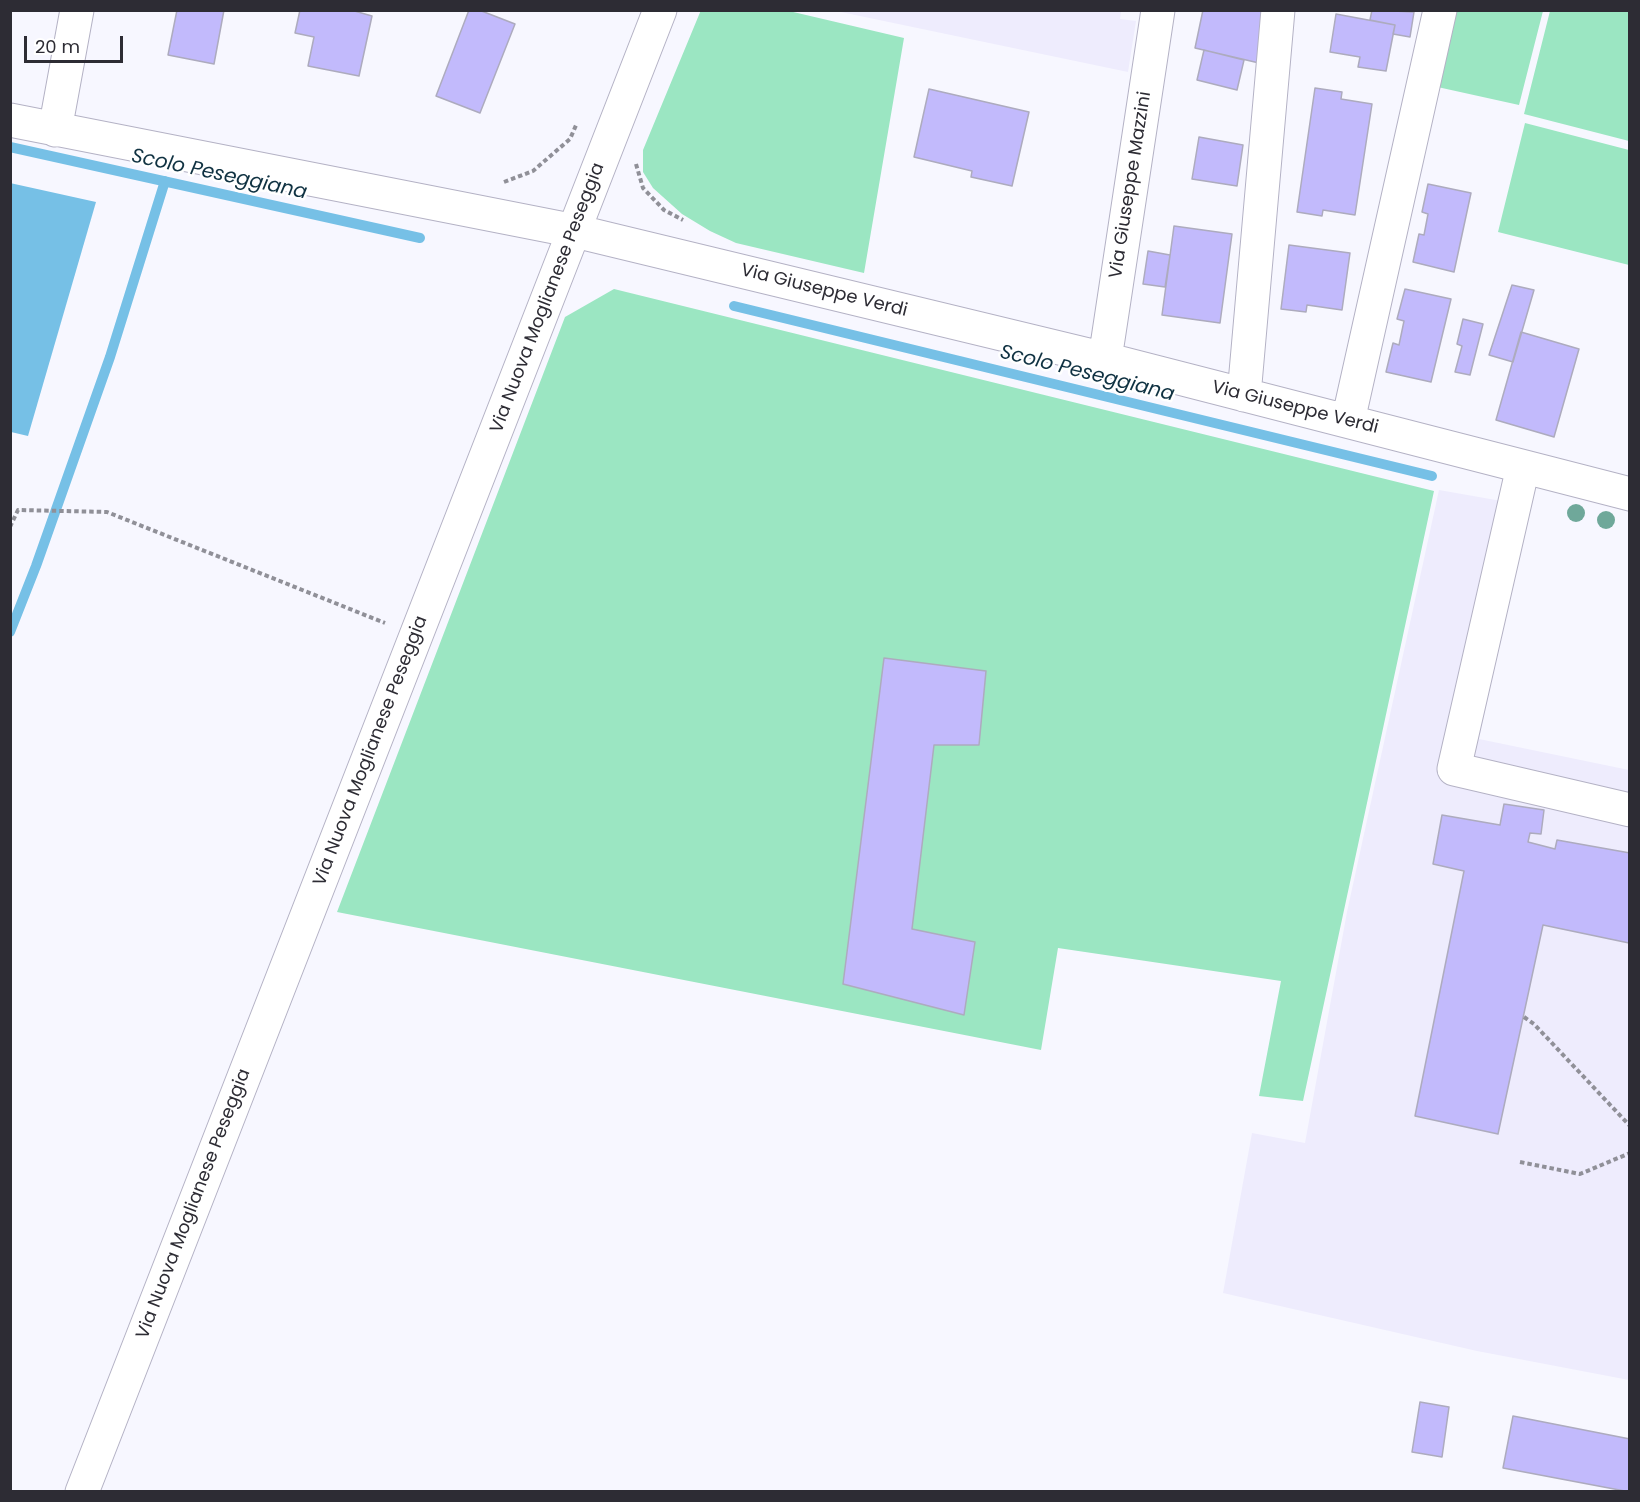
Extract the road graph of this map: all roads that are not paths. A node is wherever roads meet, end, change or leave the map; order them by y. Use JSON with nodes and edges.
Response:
{"nodes":[{"id":1,"x":77,"y":10,"type":"edge"},
{"id":2,"x":660,"y":10,"type":"edge"},
{"id":3,"x":1158,"y":10,"type":"edge"},
{"id":4,"x":1278,"y":10,"type":"edge"},
{"id":5,"x":1440,"y":10,"type":"edge"},
{"id":6,"x":10,"y":120,"type":"edge"},
{"id":7,"x":55,"y":129,"type":"junction"},
{"id":8,"x":575,"y":231,"type":"junction"},
{"id":9,"x":1105,"y":359,"type":"junction"},
{"id":10,"x":1244,"y":395,"type":"junction"},
{"id":11,"x":1348,"y":421,"type":"junction"},
{"id":12,"x":1523,"y":467,"type":"junction"},
{"id":13,"x":1629,"y":494,"type":"edge"},
{"id":14,"x":1629,"y":810,"type":"edge"},
{"id":15,"x":82,"y":1491,"type":"edge"}],
"edges":[{"from":1,"to":7,"type":"street"},
{"from":2,"to":8,"type":"street","name":"Via Nuova Moglianese Peseggia"},
{"from":3,"to":9,"type":"street","name":"Via Giuseppe Mazzini"},
{"from":4,"to":10,"type":"street"},
{"from":5,"to":11,"type":"street"},
{"from":6,"to":7,"type":"street","name":"Via Giuseppe Verdi"},
{"from":7,"to":8,"type":"street","name":"Via Giuseppe Verdi"},
{"from":8,"to":9,"type":"street","name":"Via Giuseppe Verdi"},
{"from":8,"to":15,"type":"street","name":"Via Nuova Moglianese Peseggia"},
{"from":9,"to":10,"type":"street","name":"Via Giuseppe Verdi"},
{"from":10,"to":11,"type":"street","name":"Via Giuseppe Verdi"},
{"from":11,"to":12,"type":"street","name":"Via Giuseppe Verdi"},
{"from":12,"to":13,"type":"street","name":"Via Giuseppe Verdi"},
{"from":12,"to":14,"type":"street"}]}
